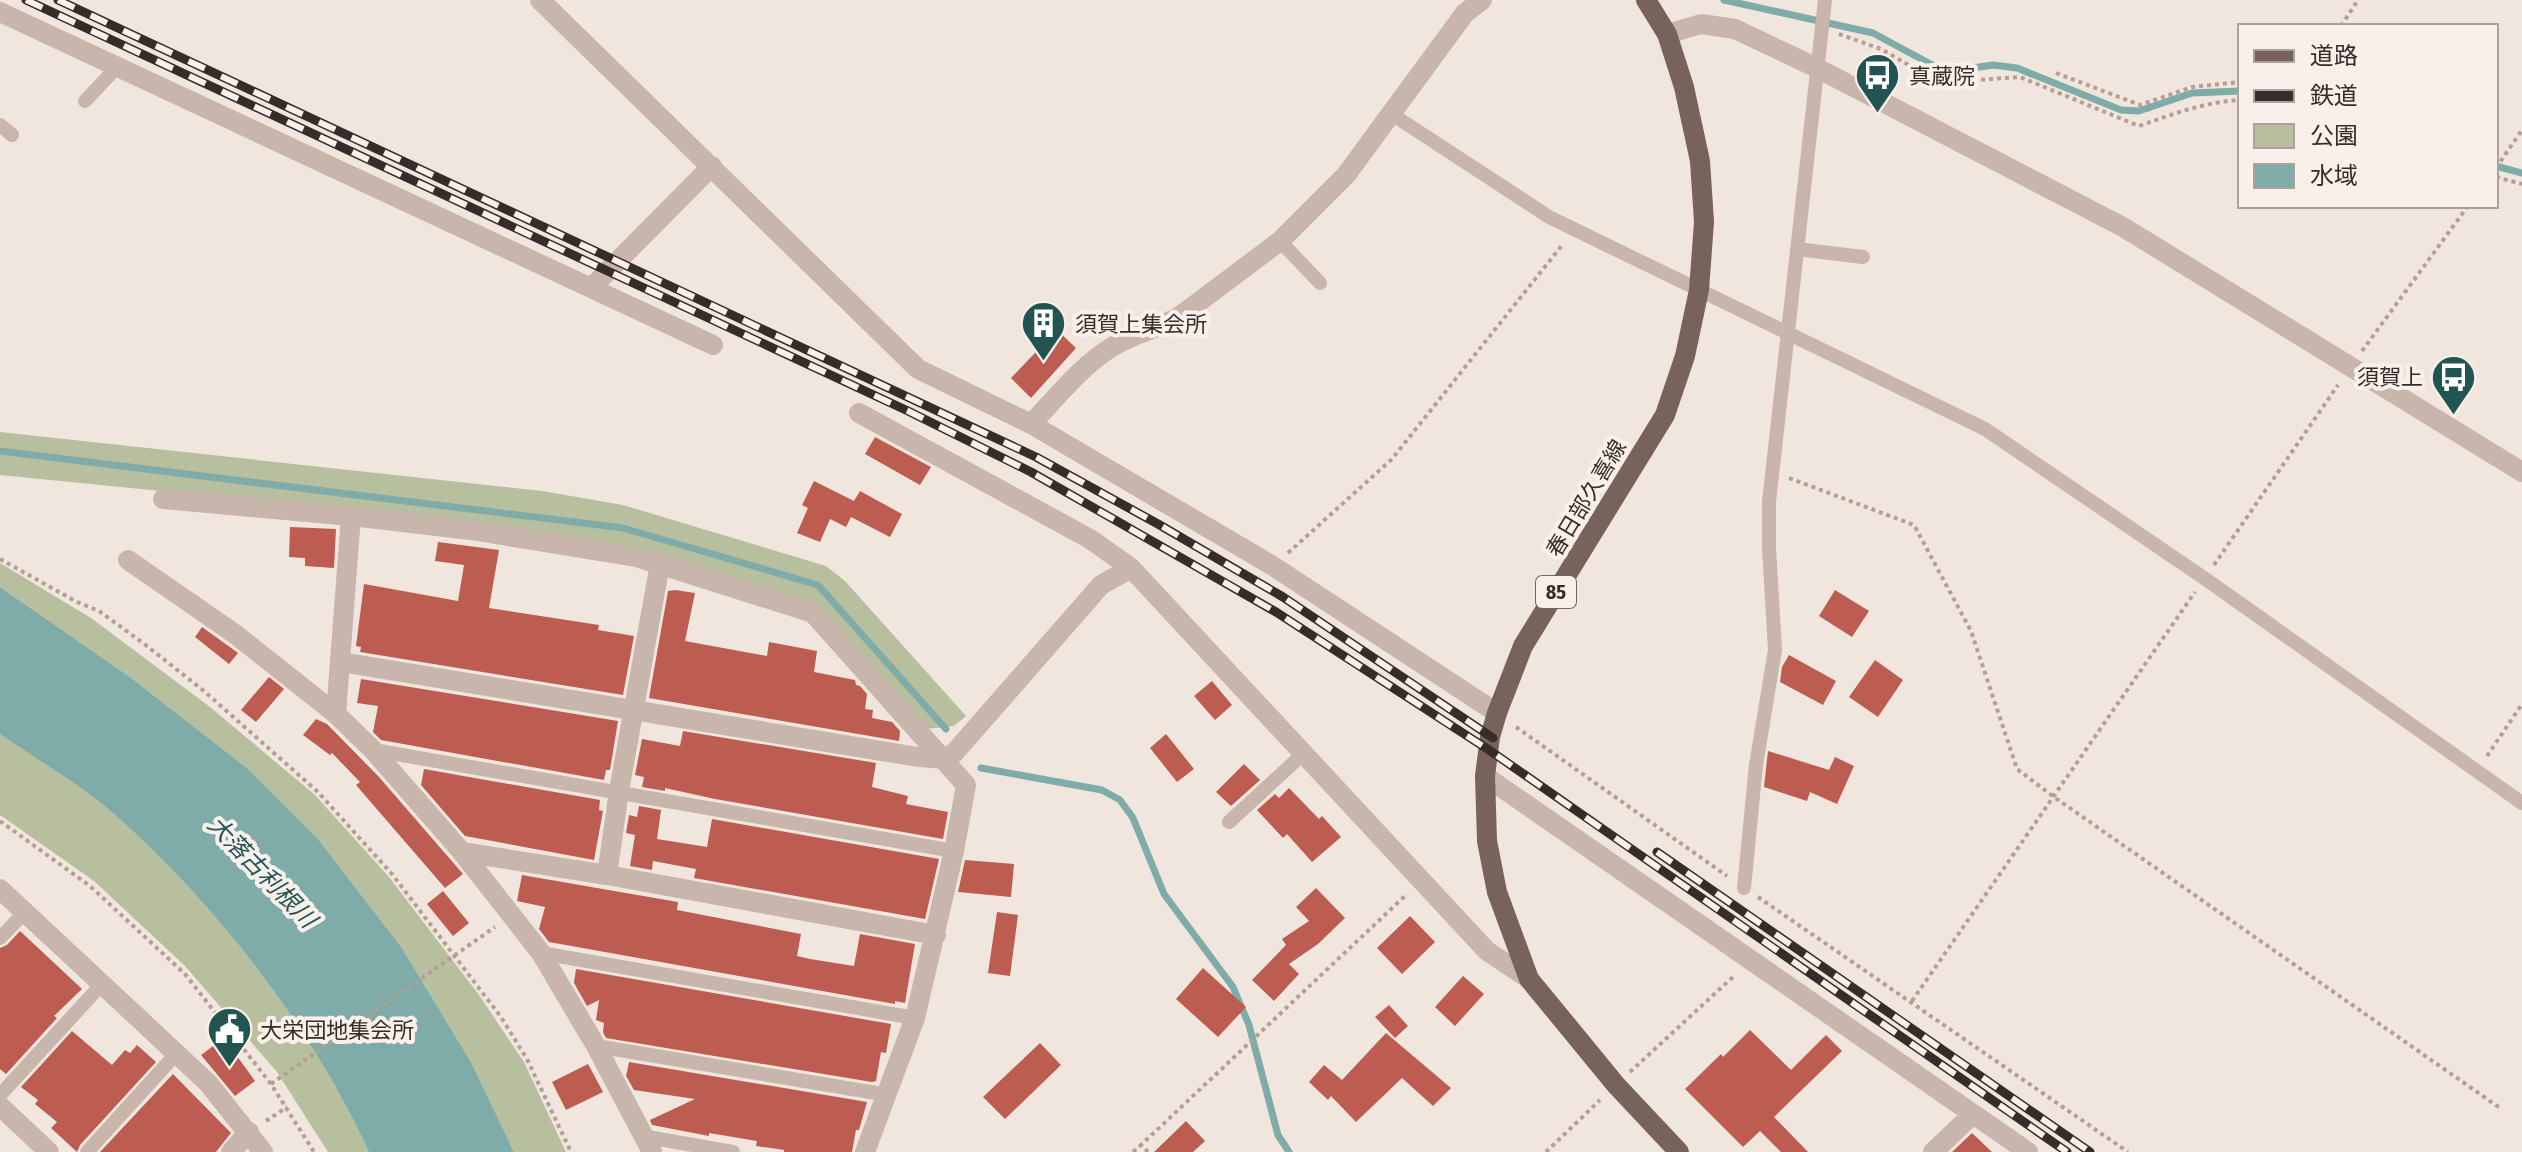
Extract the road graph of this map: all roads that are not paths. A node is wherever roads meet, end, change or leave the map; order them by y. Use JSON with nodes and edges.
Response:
{"nodes":[{"id":1,"x":540,"y":0,"type":"edge"},
{"id":2,"x":1482,"y":0,"type":"edge"},
{"id":3,"x":1646,"y":0,"type":"edge"},
{"id":4,"x":1825,"y":0,"type":"edge"},
{"id":5,"x":0,"y":12,"type":"edge"},
{"id":6,"x":1667,"y":34,"type":"junction"},
{"id":7,"x":117,"y":67,"type":"junction"},
{"id":8,"x":1817,"y":68,"type":"junction"},
{"id":9,"x":85,"y":101,"type":"dead end"},
{"id":10,"x":1390,"y":113,"type":"junction"},
{"id":11,"x":0,"y":125,"type":"edge"},
{"id":12,"x":12,"y":135,"type":"dead end"},
{"id":13,"x":712,"y":166,"type":"junction"},
{"id":14,"x":1280,"y":241,"type":"junction"},
{"id":15,"x":1797,"y":249,"type":"junction"},
{"id":16,"x":1863,"y":257,"type":"dead end"},
{"id":17,"x":1320,"y":283,"type":"dead end"},
{"id":18,"x":591,"y":288,"type":"junction"},
{"id":19,"x":1699,"y":290,"type":"junction"},
{"id":20,"x":1788,"y":334,"type":"junction"},
{"id":21,"x":713,"y":345,"type":"dead end"},
{"id":22,"x":859,"y":413,"type":"dead end"},
{"id":23,"x":1031,"y":424,"type":"junction"},
{"id":24,"x":2522,"y":472,"type":"edge"},
{"id":25,"x":163,"y":499,"type":"dead end"},
{"id":26,"x":351,"y":516,"type":"junction"},
{"id":27,"x":128,"y":560,"type":"dead end"},
{"id":28,"x":660,"y":564,"type":"junction"},
{"id":29,"x":1131,"y":568,"type":"junction"},
{"id":30,"x":341,"y":662,"type":"junction"},
{"id":31,"x":633,"y":710,"type":"junction"},
{"id":32,"x":1497,"y":713,"type":"junction"},
{"id":33,"x":336,"y":714,"type":"junction"},
{"id":34,"x":373,"y":750,"type":"junction"},
{"id":35,"x":1303,"y":754,"type":"junction"},
{"id":36,"x":946,"y":759,"type":"junction"},
{"id":37,"x":1485,"y":776,"type":"junction"},
{"id":38,"x":619,"y":791,"type":"junction"},
{"id":39,"x":2522,"y":803,"type":"edge"},
{"id":40,"x":1229,"y":822,"type":"dead end"},
{"id":41,"x":954,"y":851,"type":"junction"},
{"id":42,"x":462,"y":852,"type":"junction"},
{"id":43,"x":607,"y":875,"type":"junction"},
{"id":44,"x":1744,"y":888,"type":"road end"},
{"id":45,"x":0,"y":889,"type":"edge"},
{"id":46,"x":25,"y":912,"type":"junction"},
{"id":47,"x":936,"y":935,"type":"junction"},
{"id":48,"x":0,"y":938,"type":"edge"},
{"id":49,"x":541,"y":953,"type":"junction"},
{"id":50,"x":1529,"y":979,"type":"junction"},
{"id":51,"x":102,"y":984,"type":"junction"},
{"id":52,"x":915,"y":1018,"type":"junction"},
{"id":53,"x":596,"y":1046,"type":"junction"},
{"id":54,"x":176,"y":1054,"type":"junction"},
{"id":55,"x":0,"y":1095,"type":"edge"},
{"id":56,"x":888,"y":1095,"type":"junction"},
{"id":57,"x":0,"y":1106,"type":"edge"},
{"id":58,"x":1973,"y":1114,"type":"junction"},
{"id":59,"x":254,"y":1129,"type":"junction"},
{"id":60,"x":650,"y":1145,"type":"edge"},
{"id":61,"x":49,"y":1152,"type":"edge"},
{"id":62,"x":87,"y":1152,"type":"edge"},
{"id":63,"x":231,"y":1152,"type":"edge"},
{"id":64,"x":263,"y":1152,"type":"edge"},
{"id":65,"x":733,"y":1152,"type":"edge"},
{"id":66,"x":865,"y":1152,"type":"edge"},
{"id":67,"x":1679,"y":1152,"type":"edge"},
{"id":68,"x":1933,"y":1152,"type":"edge"},
{"id":69,"x":2028,"y":1152,"type":"edge"}],
"edges":[{"from":1,"to":13,"type":"street"},
{"from":2,"to":10,"type":"street"},
{"from":3,"to":6,"type":"main road","name":"春日部久喜線","number":"85"},
{"from":4,"to":8,"type":"lane"},
{"from":5,"to":7,"type":"street"},
{"from":6,"to":8,"type":"street"},
{"from":6,"to":19,"type":"main road","name":"春日部久喜線","number":"85"},
{"from":7,"to":9,"type":"lane"},
{"from":7,"to":18,"type":"street"},
{"from":8,"to":15,"type":"lane"},
{"from":8,"to":24,"type":"street"},
{"from":10,"to":14,"type":"street"},
{"from":10,"to":19,"type":"lane"},
{"from":11,"to":12,"type":"lane"},
{"from":13,"to":18,"type":"street"},
{"from":13,"to":23,"type":"street"},
{"from":14,"to":17,"type":"lane"},
{"from":14,"to":23,"type":"street"},
{"from":15,"to":16,"type":"lane"},
{"from":15,"to":20,"type":"lane"},
{"from":18,"to":21,"type":"street"},
{"from":19,"to":20,"type":"lane"},
{"from":19,"to":32,"type":"main road","name":"春日部久喜線","number":"85"},
{"from":20,"to":39,"type":"lane"},
{"from":20,"to":44,"type":"lane"},
{"from":22,"to":29,"type":"street"},
{"from":23,"to":32,"type":"street"},
{"from":25,"to":26,"type":"street"},
{"from":26,"to":28,"type":"street"},
{"from":26,"to":30,"type":"street"},
{"from":27,"to":33,"type":"street"},
{"from":28,"to":31,"type":"street"},
{"from":28,"to":36,"type":"street"},
{"from":29,"to":35,"type":"street"},
{"from":29,"to":36,"type":"street"},
{"from":30,"to":31,"type":"street"},
{"from":30,"to":33,"type":"street"},
{"from":31,"to":36,"type":"street"},
{"from":31,"to":38,"type":"street"},
{"from":32,"to":37,"type":"main road","name":"春日部久喜線","number":"85"},
{"from":33,"to":34,"type":"street"},
{"from":34,"to":38,"type":"lane"},
{"from":34,"to":42,"type":"street"},
{"from":35,"to":40,"type":"lane"},
{"from":35,"to":50,"type":"street"},
{"from":36,"to":41,"type":"street"},
{"from":37,"to":50,"type":"main road","name":"春日部久喜線","number":"85"},
{"from":37,"to":58,"type":"street"},
{"from":38,"to":41,"type":"lane"},
{"from":38,"to":43,"type":"street"},
{"from":41,"to":47,"type":"street"},
{"from":42,"to":43,"type":"street"},
{"from":42,"to":49,"type":"street"},
{"from":43,"to":47,"type":"street"},
{"from":45,"to":46,"type":"street"},
{"from":46,"to":48,"type":"lane"},
{"from":46,"to":51,"type":"street"},
{"from":47,"to":52,"type":"street"},
{"from":49,"to":52,"type":"lane"},
{"from":49,"to":53,"type":"street"},
{"from":50,"to":67,"type":"main road","name":"春日部久喜線","number":"85"},
{"from":51,"to":54,"type":"street"},
{"from":51,"to":55,"type":"lane"},
{"from":52,"to":56,"type":"street"},
{"from":53,"to":56,"type":"lane"},
{"from":53,"to":60,"type":"street"},
{"from":54,"to":59,"type":"street"},
{"from":54,"to":62,"type":"lane"},
{"from":56,"to":66,"type":"street"},
{"from":57,"to":61,"type":"street"},
{"from":58,"to":68,"type":"street"},
{"from":58,"to":69,"type":"street"},
{"from":59,"to":63,"type":"street"},
{"from":59,"to":64,"type":"street"},
{"from":60,"to":65,"type":"lane"}]}
